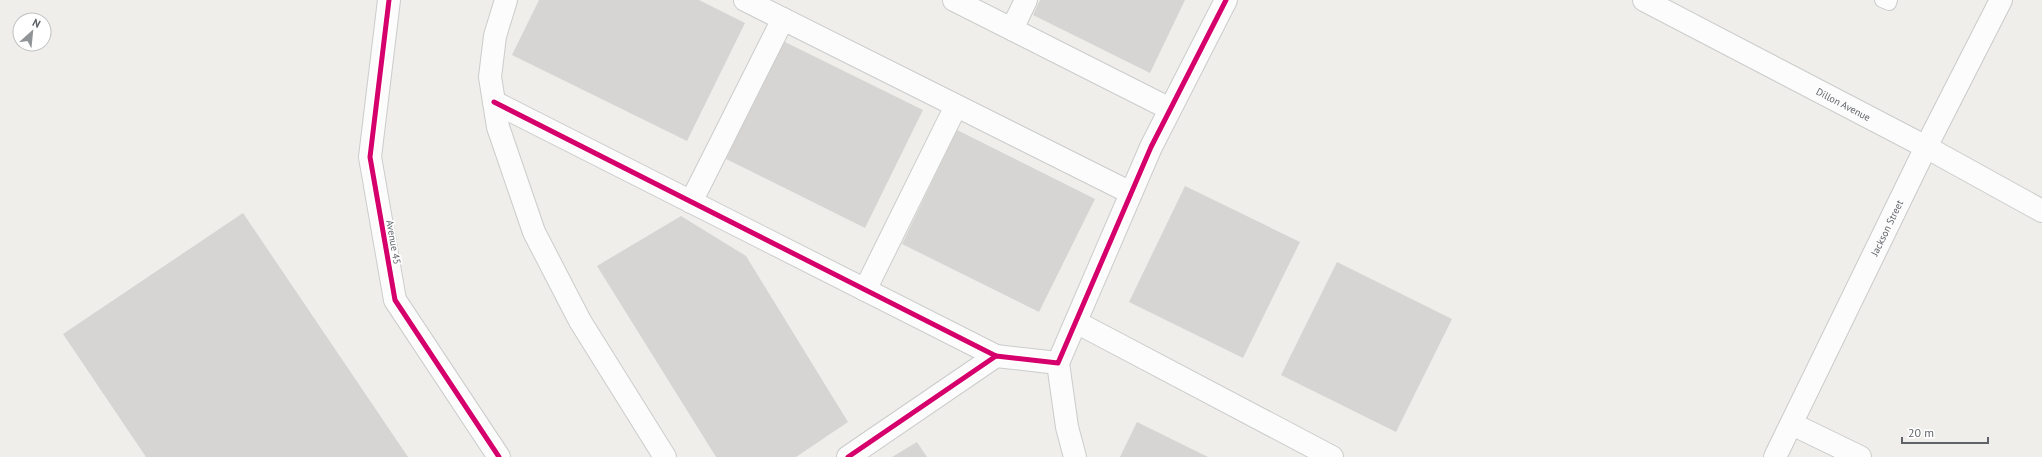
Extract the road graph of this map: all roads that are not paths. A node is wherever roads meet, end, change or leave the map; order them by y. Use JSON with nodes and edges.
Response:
{"nodes":[{"id":1,"x":389,"y":0,"type":"edge"},
{"id":2,"x":506,"y":0,"type":"edge"},
{"id":3,"x":745,"y":0,"type":"edge"},
{"id":4,"x":954,"y":0,"type":"edge"},
{"id":5,"x":1026,"y":0,"type":"edge"},
{"id":6,"x":1226,"y":0,"type":"edge"},
{"id":7,"x":1644,"y":0,"type":"edge"},
{"id":8,"x":1882,"y":0,"type":"edge"},
{"id":9,"x":1890,"y":0,"type":"edge"},
{"id":10,"x":2001,"y":0,"type":"edge"},
{"id":11,"x":783,"y":19,"type":"junction"},
{"id":12,"x":1012,"y":29,"type":"junction"},
{"id":13,"x":494,"y":102,"type":"junction"},
{"id":14,"x":956,"y":106,"type":"junction"},
{"id":15,"x":1170,"y":109,"type":"junction"},
{"id":16,"x":1926,"y":147,"type":"junction"},
{"id":17,"x":1131,"y":193,"type":"junction"},
{"id":18,"x":691,"y":202,"type":"junction"},
{"id":19,"x":2042,"y":211,"type":"edge"},
{"id":20,"x":865,"y":290,"type":"junction"},
{"id":21,"x":1076,"y":322,"type":"junction"},
{"id":22,"x":996,"y":356,"type":"junction"},
{"id":23,"x":1058,"y":363,"type":"junction"},
{"id":24,"x":1792,"y":424,"type":"junction"},
{"id":25,"x":499,"y":457,"type":"edge"},
{"id":26,"x":665,"y":457,"type":"edge"},
{"id":27,"x":848,"y":457,"type":"edge"},
{"id":28,"x":1075,"y":457,"type":"edge"},
{"id":29,"x":1332,"y":457,"type":"edge"},
{"id":30,"x":1775,"y":457,"type":"edge"},
{"id":31,"x":1860,"y":457,"type":"edge"}],
"edges":[{"from":1,"to":25,"type":"street","name":"Avenue 45"},
{"from":2,"to":13,"type":"street"},
{"from":3,"to":11,"type":"street"},
{"from":4,"to":12,"type":"street"},
{"from":5,"to":12,"type":"street"},
{"from":6,"to":15,"type":"street"},
{"from":7,"to":16,"type":"street","name":"Dillon Avenue"},
{"from":8,"to":9,"type":"lane"},
{"from":10,"to":16,"type":"street","name":"Jackson Street"},
{"from":11,"to":14,"type":"street"},
{"from":11,"to":18,"type":"street"},
{"from":12,"to":15,"type":"street"},
{"from":13,"to":18,"type":"street"},
{"from":13,"to":26,"type":"street"},
{"from":14,"to":17,"type":"street"},
{"from":14,"to":20,"type":"street"},
{"from":15,"to":17,"type":"street"},
{"from":16,"to":19,"type":"street","name":"Dillon Avenue"},
{"from":16,"to":24,"type":"street","name":"Jackson Street"},
{"from":17,"to":21,"type":"street"},
{"from":18,"to":20,"type":"street"},
{"from":20,"to":22,"type":"street"},
{"from":21,"to":23,"type":"street"},
{"from":21,"to":29,"type":"street"},
{"from":22,"to":23,"type":"street"},
{"from":22,"to":27,"type":"street"},
{"from":23,"to":28,"type":"street"},
{"from":24,"to":30,"type":"street","name":"Jackson Street"},
{"from":24,"to":31,"type":"street"}]}
